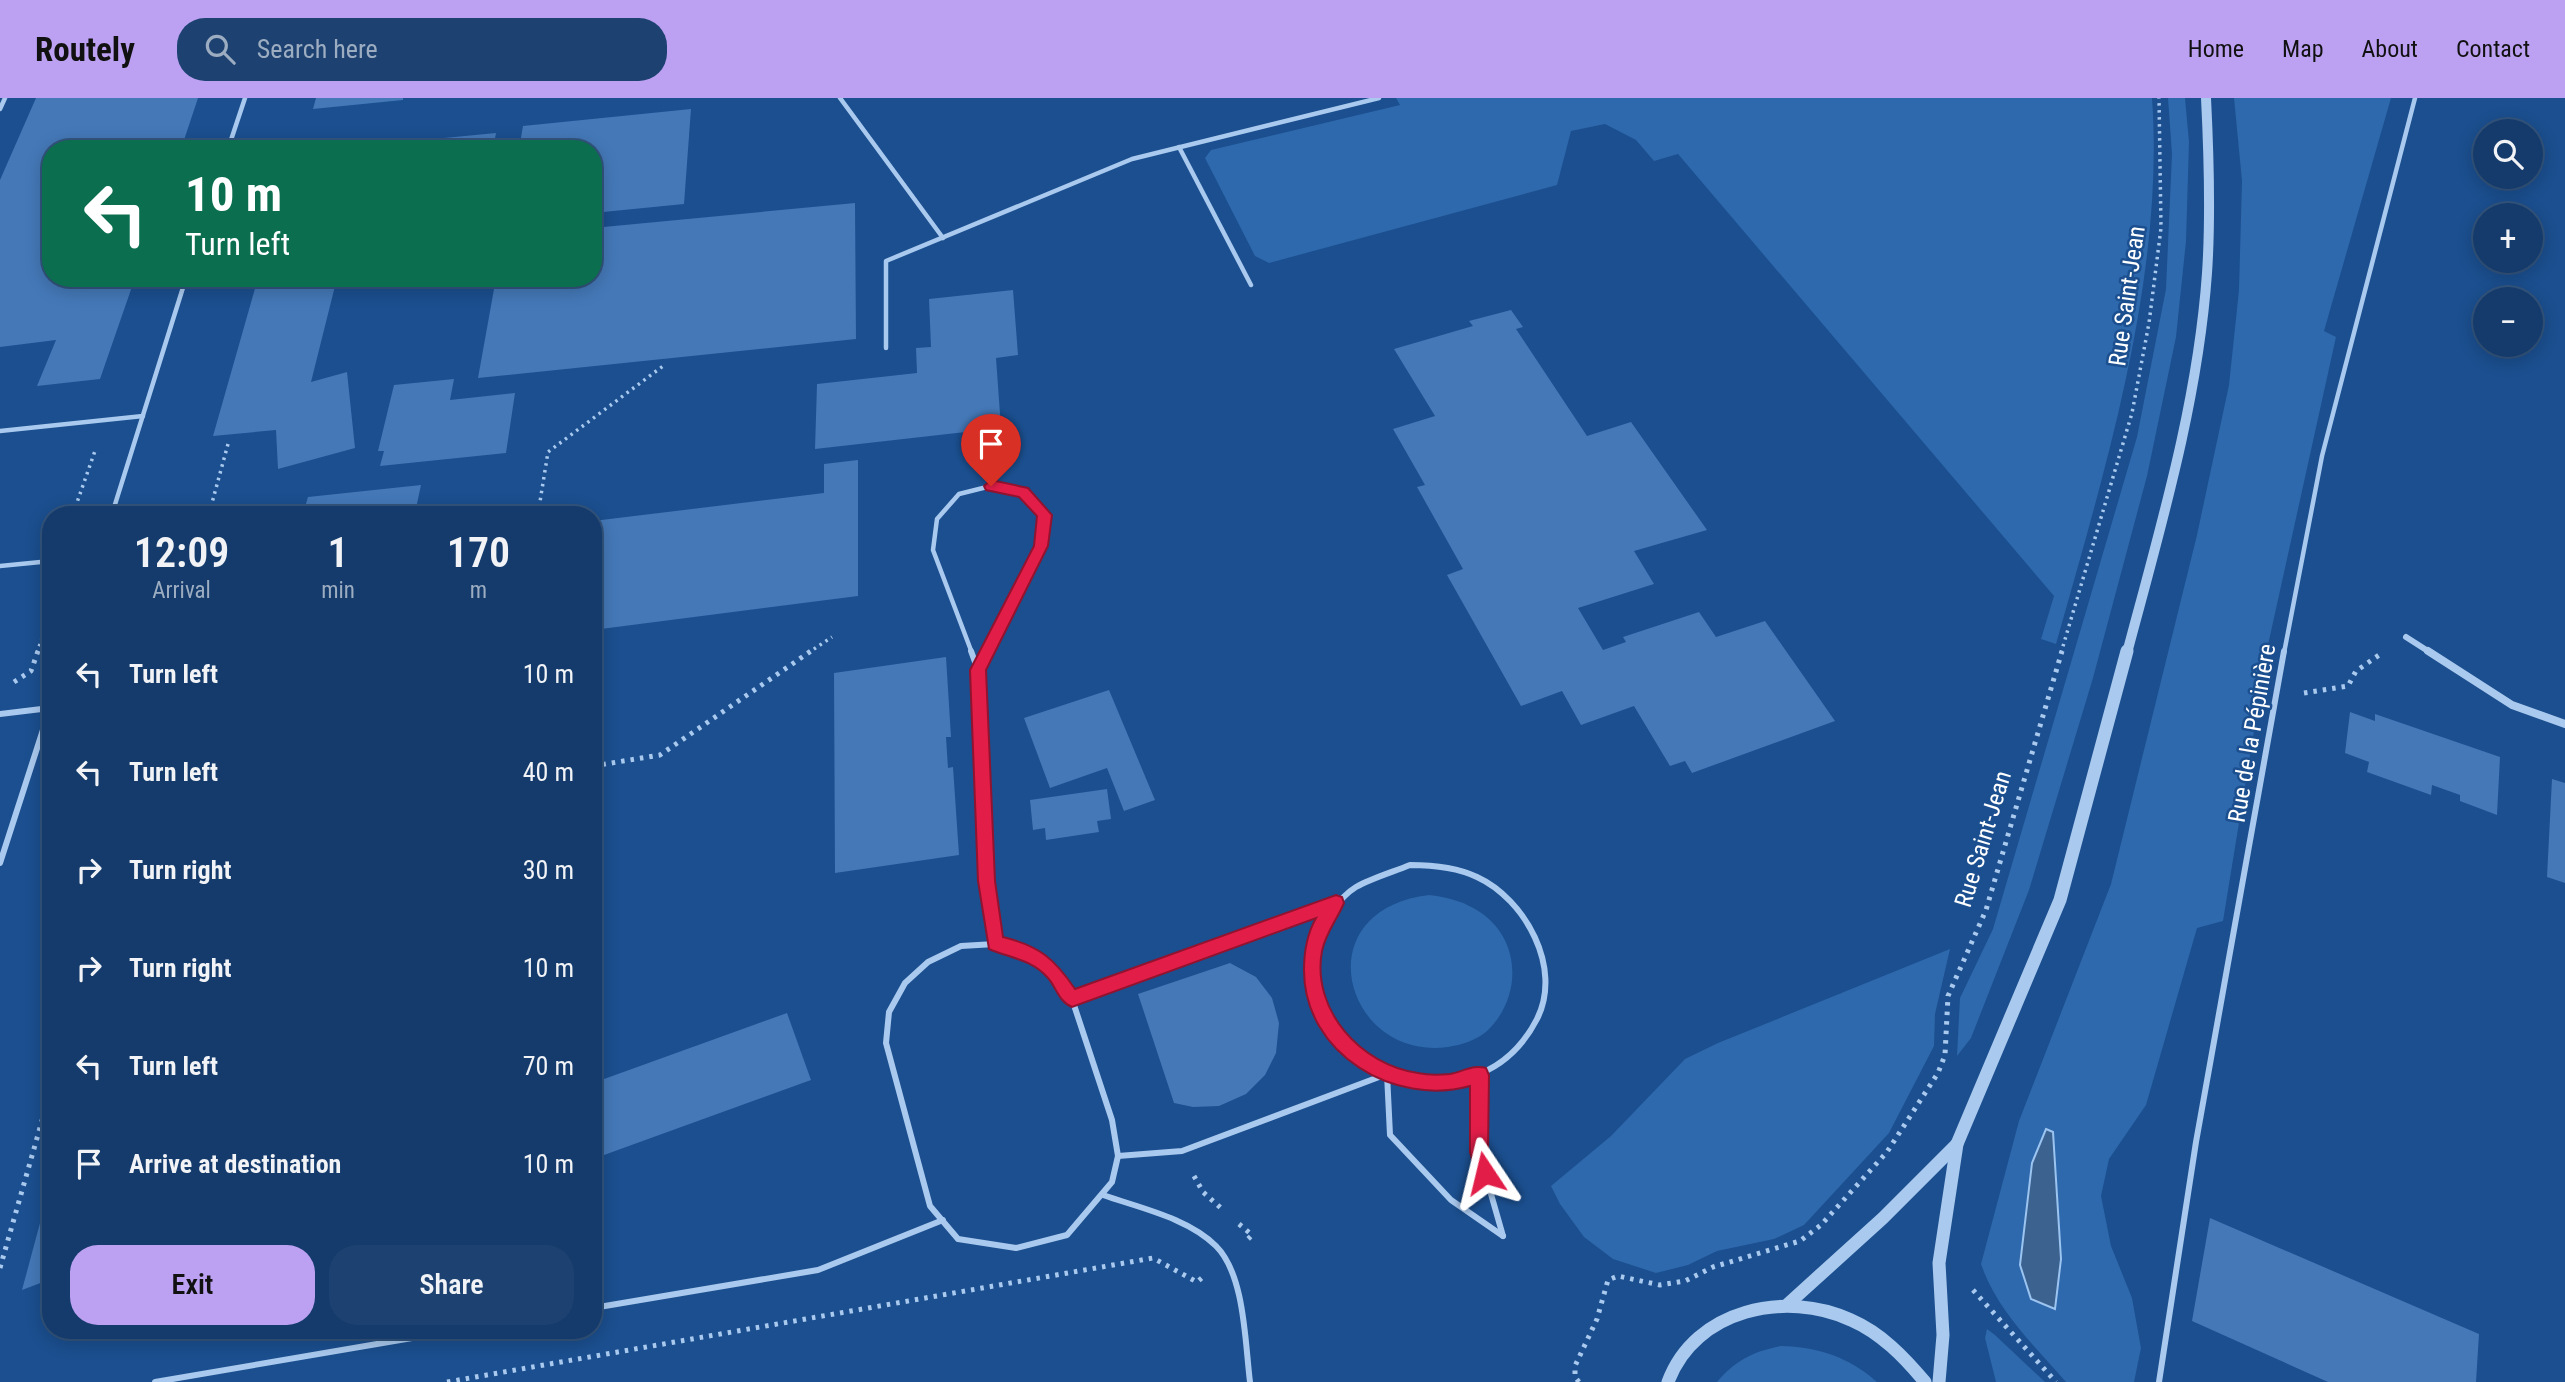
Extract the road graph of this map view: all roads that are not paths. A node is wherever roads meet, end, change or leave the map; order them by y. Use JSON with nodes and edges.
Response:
{"nodes":[{"id":1,"x":5,"y":98,"type":"edge"},
{"id":2,"x":245,"y":98,"type":"edge"},
{"id":3,"x":840,"y":98,"type":"edge"},
{"id":4,"x":1379,"y":98,"type":"edge"},
{"id":5,"x":2206,"y":98,"type":"edge"},
{"id":6,"x":2415,"y":98,"type":"edge"},
{"id":7,"x":0,"y":108,"type":"edge"},
{"id":8,"x":231,"y":140,"type":"edge"},
{"id":9,"x":1179,"y":147,"type":"junction"},
{"id":10,"x":943,"y":238,"type":"junction"},
{"id":11,"x":1251,"y":285,"type":"dead end"},
{"id":12,"x":183,"y":287,"type":"edge"},
{"id":13,"x":886,"y":348,"type":"dead end"},
{"id":14,"x":143,"y":416,"type":"junction"},
{"id":15,"x":0,"y":431,"type":"edge"},
{"id":16,"x":115,"y":506,"type":"edge"},
{"id":17,"x":42,"y":562,"type":"edge"},
{"id":18,"x":0,"y":566,"type":"edge"},
{"id":19,"x":2406,"y":637,"type":"dead end"},
{"id":20,"x":978,"y":670,"type":"junction"},
{"id":21,"x":42,"y":707,"type":"edge"},
{"id":22,"x":0,"y":714,"type":"edge"},
{"id":23,"x":2565,"y":724,"type":"edge"},
{"id":24,"x":42,"y":731,"type":"edge"},
{"id":25,"x":0,"y":863,"type":"edge"},
{"id":26,"x":1336,"y":903,"type":"junction"},
{"id":27,"x":995,"y":944,"type":"junction"},
{"id":28,"x":1072,"y":999,"type":"junction"},
{"id":29,"x":1387,"y":1074,"type":"junction"},
{"id":30,"x":1479,"y":1075,"type":"junction"},
{"id":31,"x":1957,"y":1144,"type":"junction"},
{"id":32,"x":1118,"y":1156,"type":"junction"},
{"id":33,"x":1103,"y":1195,"type":"junction"},
{"id":34,"x":943,"y":1220,"type":"junction"},
{"id":35,"x":1788,"y":1304,"type":"junction"},
{"id":36,"x":602,"y":1306,"type":"edge"},
{"id":37,"x":406,"y":1339,"type":"edge"},
{"id":38,"x":155,"y":1382,"type":"edge"},
{"id":39,"x":1250,"y":1382,"type":"edge"},
{"id":40,"x":1668,"y":1382,"type":"edge"},
{"id":41,"x":1926,"y":1382,"type":"edge"},
{"id":42,"x":1939,"y":1382,"type":"edge"},
{"id":43,"x":2159,"y":1382,"type":"edge"}],
"edges":[{"from":1,"to":7,"type":"lane"},
{"from":2,"to":8,"type":"lane"},
{"from":3,"to":10,"type":"lane"},
{"from":4,"to":9,"type":"lane"},
{"from":5,"to":31,"type":"street"},
{"from":6,"to":43,"type":"lane","name":"Rue de la Pépinière"},
{"from":9,"to":10,"type":"lane"},
{"from":9,"to":11,"type":"lane"},
{"from":10,"to":13,"type":"lane"},
{"from":12,"to":14,"type":"lane"},
{"from":14,"to":15,"type":"lane"},
{"from":14,"to":16,"type":"lane"},
{"from":17,"to":18,"type":"lane"},
{"from":19,"to":23,"type":"street"},
{"from":20,"to":20,"type":"lane"},
{"from":20,"to":27,"type":"lane"},
{"from":21,"to":22,"type":"lane"},
{"from":24,"to":25,"type":"lane"},
{"from":26,"to":28,"type":"lane"},
{"from":26,"to":29,"type":"lane"},
{"from":26,"to":30,"type":"lane"},
{"from":27,"to":28,"type":"lane"},
{"from":27,"to":34,"type":"lane"},
{"from":28,"to":32,"type":"lane"},
{"from":29,"to":30,"type":"lane"},
{"from":29,"to":30,"type":"lane"},
{"from":29,"to":32,"type":"lane"},
{"from":31,"to":35,"type":"street"},
{"from":31,"to":42,"type":"street"},
{"from":32,"to":33,"type":"lane"},
{"from":33,"to":34,"type":"lane"},
{"from":33,"to":39,"type":"lane"},
{"from":34,"to":36,"type":"lane"},
{"from":35,"to":40,"type":"street"},
{"from":35,"to":41,"type":"street"},
{"from":37,"to":38,"type":"lane"}]}
